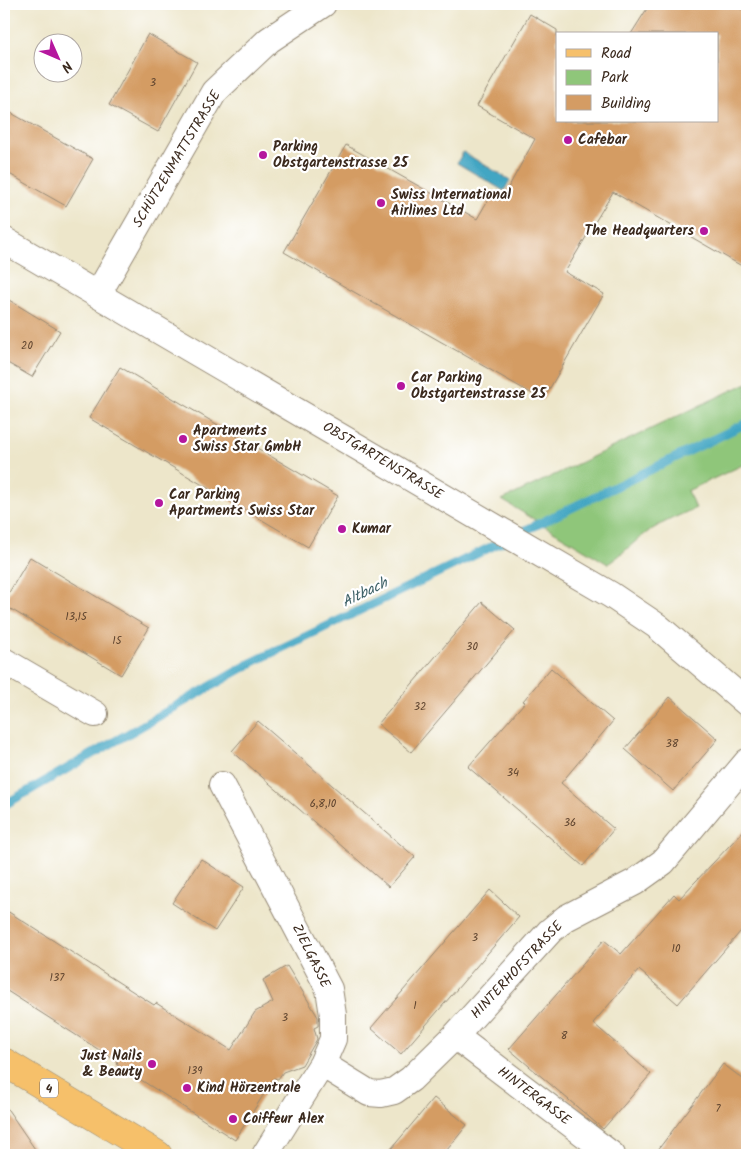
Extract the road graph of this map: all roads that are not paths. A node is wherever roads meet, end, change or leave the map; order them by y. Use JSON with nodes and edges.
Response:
{"nodes":[{"id":1,"x":323,"y":4,"type":"edge"},
{"id":2,"x":4,"y":240,"type":"edge"},
{"id":3,"x":98,"y":294,"type":"junction"},
{"id":4,"x":4,"y":661,"type":"edge"},
{"id":5,"x":747,"y":703,"type":"edge"},
{"id":6,"x":95,"y":714,"type":"dead end"},
{"id":7,"x":747,"y":762,"type":"edge"},
{"id":8,"x":222,"y":785,"type":"dead end"},
{"id":9,"x":455,"y":1036,"type":"junction"},
{"id":10,"x":4,"y":1062,"type":"edge"},
{"id":11,"x":322,"y":1064,"type":"junction"},
{"id":12,"x":158,"y":1155,"type":"edge"},
{"id":13,"x":265,"y":1155,"type":"edge"},
{"id":14,"x":612,"y":1155,"type":"edge"}],
"edges":[{"from":1,"to":3,"type":"street","name":"SCHÜTZENMATTSTRASSE"},
{"from":2,"to":3,"type":"street","name":"OBSTGARTENSTRASSE"},
{"from":3,"to":5,"type":"street","name":"OBSTGARTENSTRASSE"},
{"from":4,"to":6,"type":"street"},
{"from":7,"to":9,"type":"street","name":"HINTERHOFSTRASSE"},
{"from":8,"to":11,"type":"street","name":"ZIELGASSE"},
{"from":9,"to":11,"type":"street","name":"HINTERHOFSTRASSE"},
{"from":9,"to":14,"type":"street","name":"HINTERGASSE"},
{"from":10,"to":12,"type":"main road","number":"4"},
{"from":11,"to":13,"type":"street","name":"ZIELGASSE"}]}
